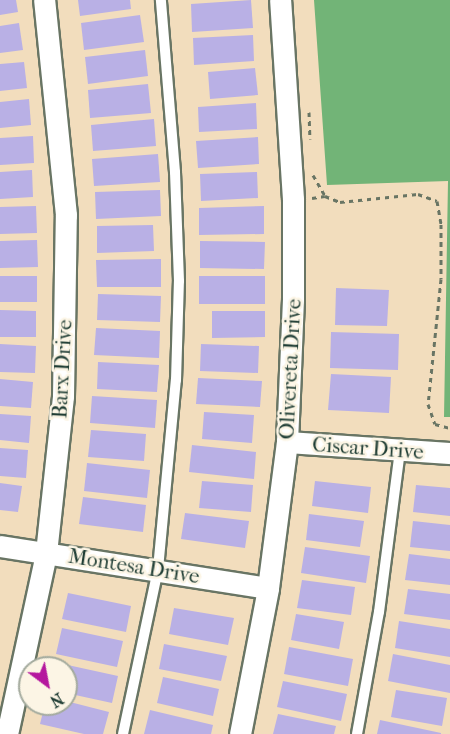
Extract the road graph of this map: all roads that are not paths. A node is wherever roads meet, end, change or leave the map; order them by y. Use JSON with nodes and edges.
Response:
{"nodes":[{"id":1,"x":44,"y":0,"type":"edge"},
{"id":2,"x":161,"y":0,"type":"edge"},
{"id":3,"x":280,"y":0,"type":"edge"},
{"id":4,"x":287,"y":442,"type":"junction"},
{"id":5,"x":400,"y":450,"type":"junction"},
{"id":6,"x":450,"y":453,"type":"edge"},
{"id":7,"x":0,"y":546,"type":"edge"},
{"id":8,"x":46,"y":553,"type":"junction"},
{"id":9,"x":158,"y":569,"type":"junction"},
{"id":10,"x":268,"y":588,"type":"junction"},
{"id":11,"x":7,"y":734,"type":"edge"},
{"id":12,"x":123,"y":734,"type":"edge"},
{"id":13,"x":240,"y":734,"type":"edge"},
{"id":14,"x":357,"y":734,"type":"edge"}],
"edges":[{"from":1,"to":8,"type":"street","name":"Barx Drive"},
{"from":2,"to":9,"type":"lane"},
{"from":3,"to":4,"type":"street","name":"Olivereta Drive"},
{"from":4,"to":5,"type":"street","name":"Ciscar Drive"},
{"from":4,"to":10,"type":"street","name":"Olivereta Drive"},
{"from":5,"to":6,"type":"street","name":"Ciscar Drive"},
{"from":5,"to":14,"type":"lane"},
{"from":7,"to":8,"type":"street","name":"Montesa Drive"},
{"from":8,"to":9,"type":"street","name":"Montesa Drive"},
{"from":8,"to":11,"type":"street","name":"Barx Drive"},
{"from":9,"to":10,"type":"street","name":"Montesa Drive"},
{"from":9,"to":12,"type":"lane"},
{"from":10,"to":13,"type":"street","name":"Olivereta Drive"}]}
